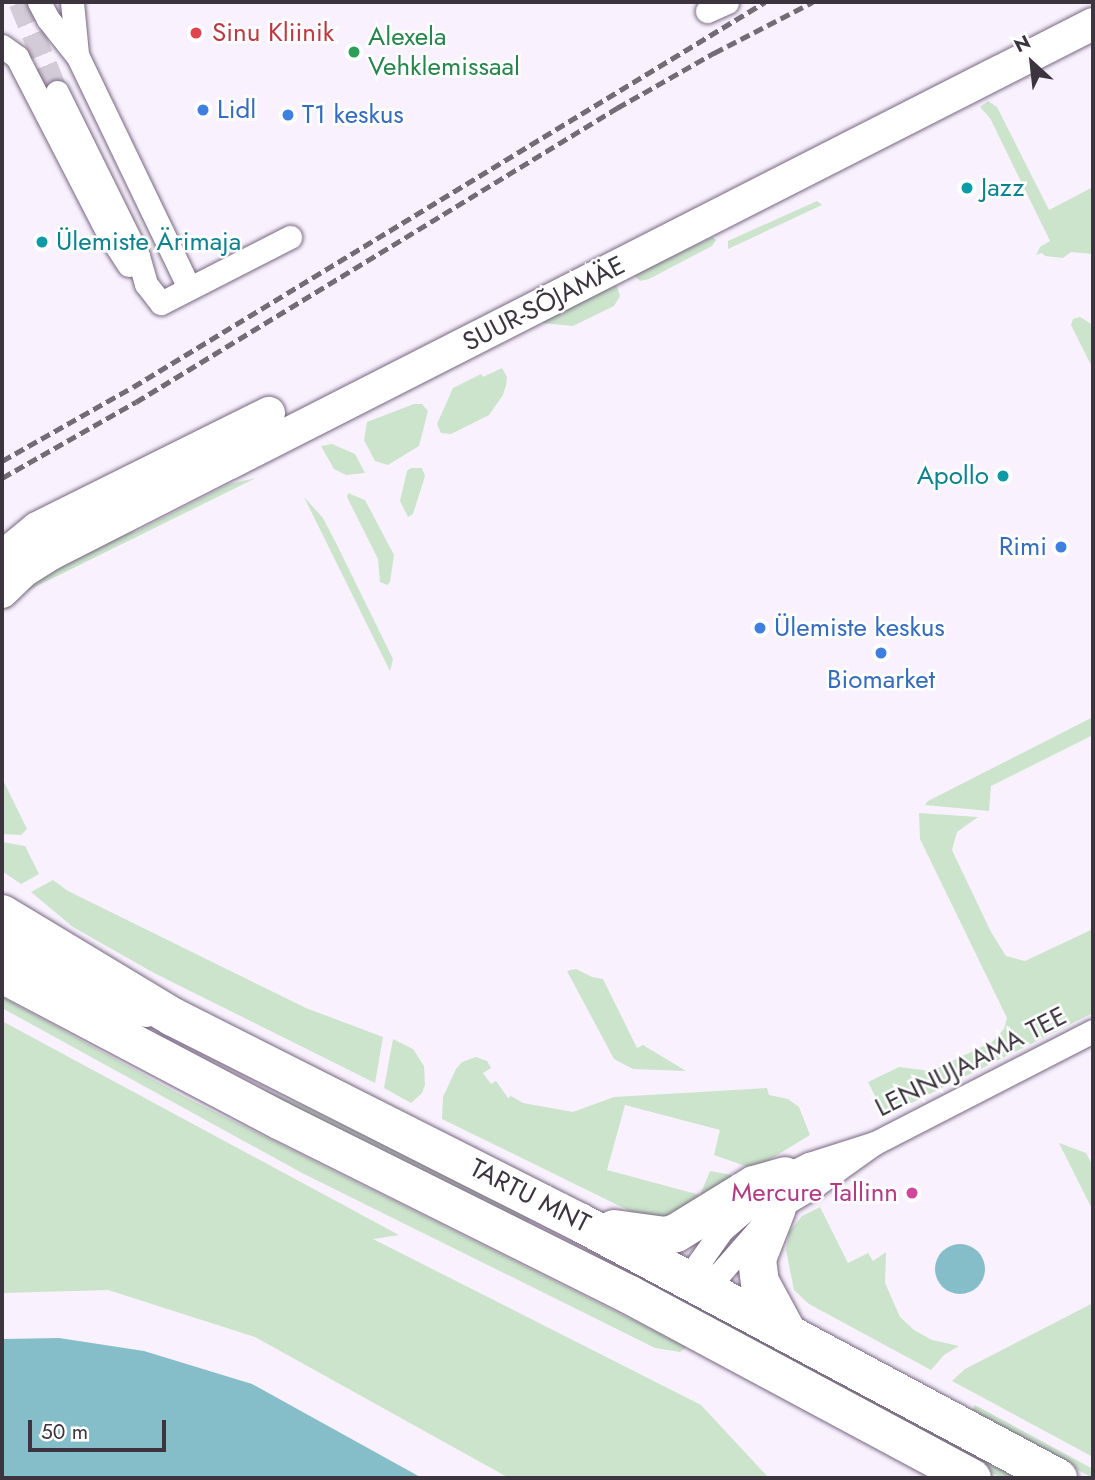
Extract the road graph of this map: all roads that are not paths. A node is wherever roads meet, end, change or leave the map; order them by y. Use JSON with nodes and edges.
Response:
{"nodes":[{"id":1,"x":39,"y":2,"type":"edge"},
{"id":2,"x":72,"y":2,"type":"edge"},
{"id":3,"x":716,"y":2,"type":"edge"},
{"id":4,"x":727,"y":2,"type":"edge"},
{"id":5,"x":1093,"y":24,"type":"edge"},
{"id":6,"x":2,"y":46,"type":"edge"},
{"id":7,"x":78,"y":57,"type":"junction"},
{"id":8,"x":57,"y":92,"type":"tunnel mouth"},
{"id":9,"x":290,"y":237,"type":"dead end"},
{"id":10,"x":146,"y":284,"type":"junction"},
{"id":11,"x":189,"y":288,"type":"junction"},
{"id":12,"x":269,"y":413,"type":"dead end"},
{"id":13,"x":37,"y":528,"type":"junction"},
{"id":14,"x":2,"y":544,"type":"edge"},
{"id":15,"x":2,"y":557,"type":"edge"},
{"id":16,"x":2,"y":592,"type":"edge"},
{"id":17,"x":2,"y":914,"type":"edge"},
{"id":18,"x":2,"y":943,"type":"edge"},
{"id":19,"x":2,"y":974,"type":"edge"},
{"id":20,"x":173,"y":1017,"type":"junction"},
{"id":21,"x":1093,"y":1031,"type":"edge"},
{"id":22,"x":875,"y":1143,"type":"junction"},
{"id":23,"x":781,"y":1192,"type":"junction"},
{"id":24,"x":581,"y":1223,"type":"junction"},
{"id":25,"x":696,"y":1283,"type":"junction"},
{"id":26,"x":630,"y":1295,"type":"junction"},
{"id":27,"x":787,"y":1332,"type":"junction"},
{"id":28,"x":703,"y":1334,"type":"junction"},
{"id":29,"x":972,"y":1478,"type":"edge"},
{"id":30,"x":1058,"y":1478,"type":"edge"}],
"edges":[{"from":1,"to":7,"type":"street"},
{"from":2,"to":7,"type":"street"},
{"from":3,"to":4,"type":"street"},
{"from":5,"to":16,"type":"main road","name":"SUUR-SÕJAMÄE"},
{"from":6,"to":10,"type":"street"},
{"from":7,"to":11,"type":"street"},
{"from":8,"to":10,"type":"street"},
{"from":9,"to":11,"type":"street"},
{"from":10,"to":11,"type":"street"},
{"from":12,"to":13,"type":"main road"},
{"from":13,"to":14,"type":"main road"},
{"from":13,"to":15,"type":"main road"},
{"from":17,"to":20,"type":"highway","name":"TARTU MNT"},
{"from":18,"to":20,"type":"main road"},
{"from":19,"to":26,"type":"highway","name":"TARTU MNT"},
{"from":20,"to":24,"type":"highway","name":"TARTU MNT"},
{"from":21,"to":22,"type":"street","name":"LENNUJAAMA TEE"},
{"from":22,"to":23,"type":"street","name":"LENNUJAAMA TEE"},
{"from":22,"to":23,"type":"street","name":"LENNUJAAMA TEE"},
{"from":23,"to":24,"type":"highway"},
{"from":23,"to":25,"type":"street","name":"LENNUJAAMA TEE"},
{"from":23,"to":25,"type":"street","name":"LENNUJAAMA TEE"},
{"from":23,"to":27,"type":"highway"},
{"from":24,"to":25,"type":"highway","name":"TARTU MNT"},
{"from":25,"to":26,"type":"highway"},
{"from":25,"to":27,"type":"highway","name":"TARTU MNT"},
{"from":25,"to":28,"type":"highway"},
{"from":26,"to":28,"type":"highway","name":"TARTU MNT"},
{"from":27,"to":30,"type":"highway","name":"TARTU MNT"},
{"from":28,"to":29,"type":"highway","name":"TARTU MNT"}]}
